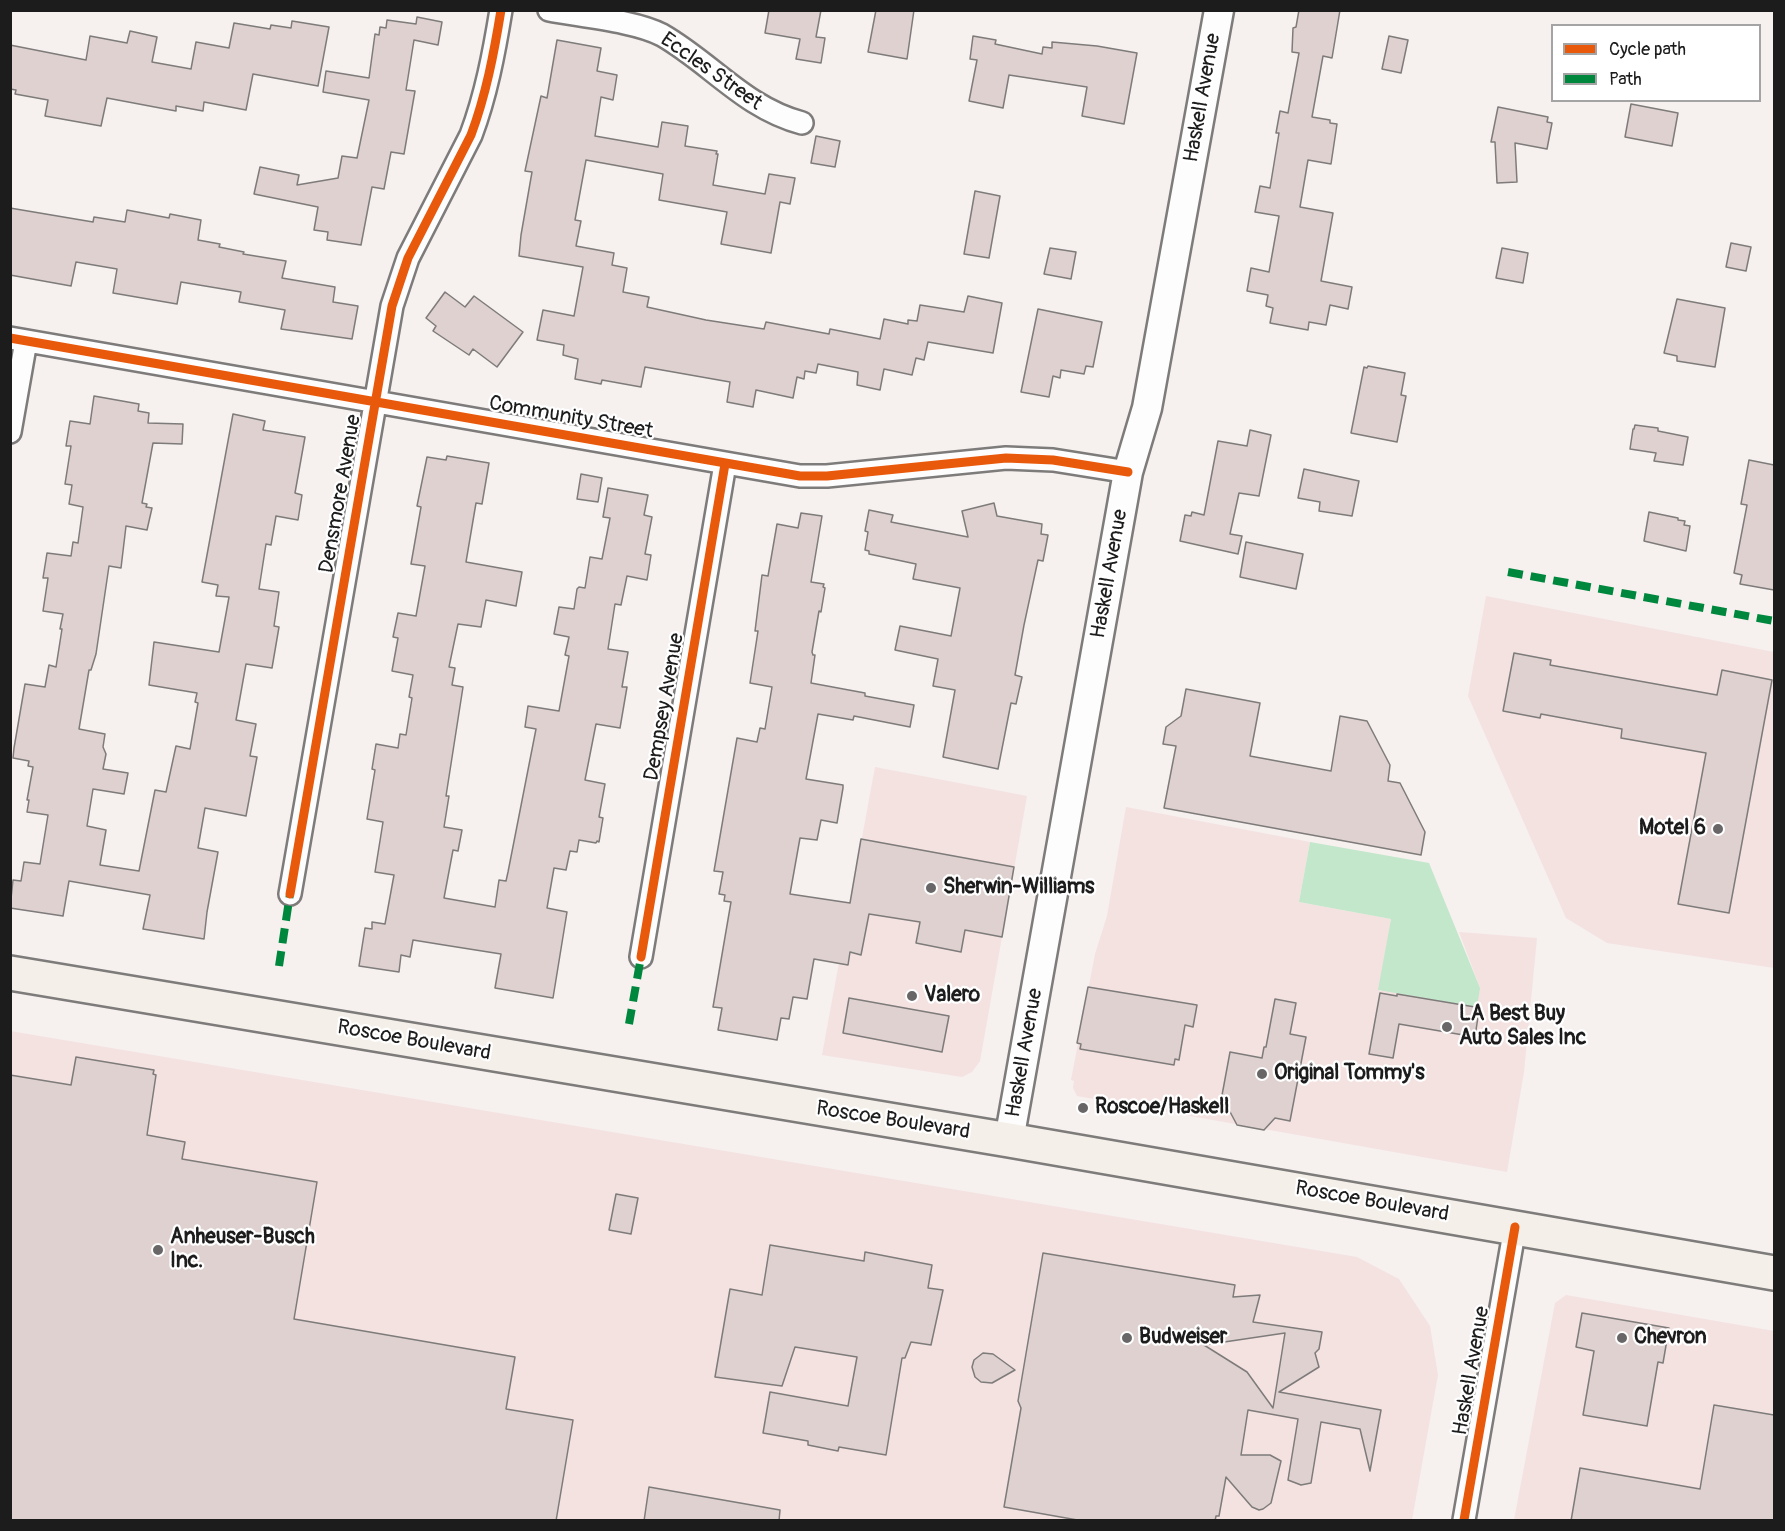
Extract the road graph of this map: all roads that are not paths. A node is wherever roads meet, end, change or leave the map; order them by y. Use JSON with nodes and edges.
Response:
{"nodes":[{"id":1,"x":501,"y":10,"type":"edge"},
{"id":2,"x":549,"y":10,"type":"edge"},
{"id":3,"x":1219,"y":10,"type":"edge"},
{"id":4,"x":802,"y":123,"type":"dead end"},
{"id":5,"x":18,"y":340,"type":"edge"},
{"id":6,"x":375,"y":401,"type":"junction"},
{"id":7,"x":10,"y":432,"type":"edge"},
{"id":8,"x":725,"y":464,"type":"junction"},
{"id":9,"x":1128,"y":472,"type":"junction"},
{"id":10,"x":290,"y":894,"type":"dead end"},
{"id":11,"x":641,"y":957,"type":"dead end"},
{"id":12,"x":10,"y":973,"type":"edge"},
{"id":13,"x":1009,"y":1140,"type":"junction"},
{"id":14,"x":1515,"y":1227,"type":"junction"},
{"id":15,"x":1774,"y":1273,"type":"edge"},
{"id":16,"x":1464,"y":1521,"type":"edge"}],
"edges":[{"from":1,"to":6,"type":"street","name":"Densmore Avenue"},
{"from":2,"to":4,"type":"street","name":"Eccles Street"},
{"from":3,"to":9,"type":"main road","name":"Haskell Avenue"},
{"from":5,"to":6,"type":"street","name":"Community Street"},
{"from":5,"to":7,"type":"street"},
{"from":6,"to":8,"type":"street","name":"Community Street"},
{"from":6,"to":10,"type":"street","name":"Densmore Avenue"},
{"from":8,"to":9,"type":"street","name":"Community Street"},
{"from":8,"to":11,"type":"street","name":"Dempsey Avenue"},
{"from":9,"to":13,"type":"main road","name":"Haskell Avenue"},
{"from":12,"to":13,"type":"main road","name":"Roscoe Boulevard"},
{"from":13,"to":14,"type":"main road","name":"Roscoe Boulevard"},
{"from":14,"to":15,"type":"main road","name":"Roscoe Boulevard"},
{"from":14,"to":16,"type":"street","name":"Haskell Avenue"}]}
